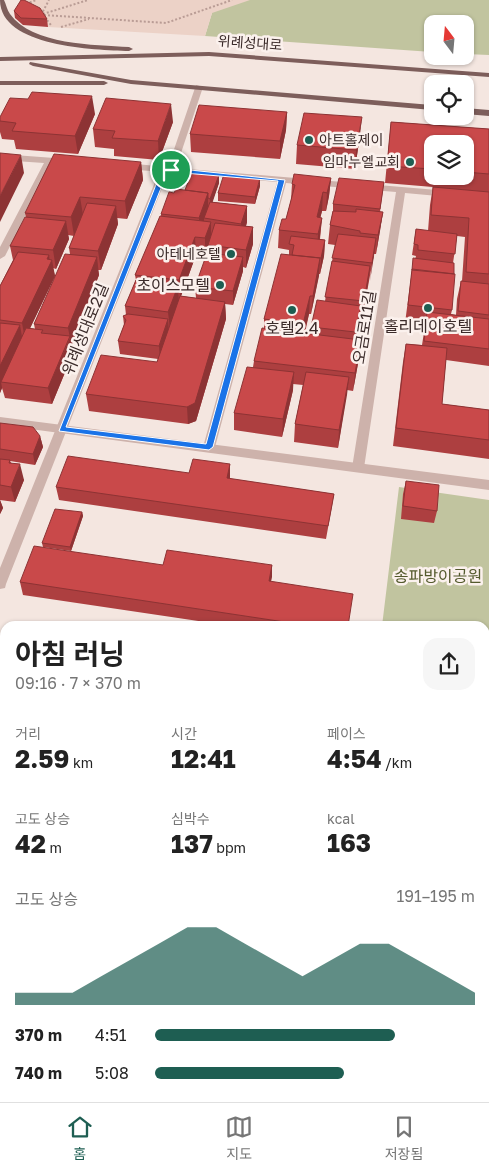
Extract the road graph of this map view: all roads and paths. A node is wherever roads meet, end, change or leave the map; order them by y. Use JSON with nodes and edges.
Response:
{"nodes":[{"id":1,"x":0,"y":0,"type":"edge"},
{"id":2,"x":36,"y":0,"type":"edge"},
{"id":3,"x":50,"y":0,"type":"edge"},
{"id":4,"x":88,"y":0,"type":"edge"},
{"id":5,"x":232,"y":0,"type":"edge"},
{"id":6,"x":23,"y":5,"type":"edge"},
{"id":7,"x":41,"y":15,"type":"junction"},
{"id":8,"x":209,"y":54,"type":"junction"},
{"id":9,"x":4,"y":59,"type":"edge"},
{"id":10,"x":489,"y":75,"type":"edge"},
{"id":11,"x":131,"y":82,"type":"junction"},
{"id":12,"x":0,"y":83,"type":"edge"},
{"id":13,"x":198,"y":87,"type":"junction"},
{"id":14,"x":424,"y":107,"type":"edge"},
{"id":15,"x":474,"y":112,"type":"edge"},
{"id":16,"x":489,"y":113,"type":"edge"},
{"id":17,"x":0,"y":157,"type":"edge"},
{"id":18,"x":50,"y":161,"type":"junction"},
{"id":19,"x":78,"y":163,"type":"edge"},
{"id":20,"x":115,"y":166,"type":"edge"},
{"id":21,"x":171,"y":170,"type":"junction"},
{"id":22,"x":282,"y":180,"type":"junction"},
{"id":23,"x":401,"y":190,"type":"junction"},
{"id":24,"x":460,"y":195,"type":"edge"},
{"id":25,"x":0,"y":256,"type":"edge"},
{"id":26,"x":0,"y":421,"type":"edge"},
{"id":27,"x":62,"y":429,"type":"junction"},
{"id":28,"x":209,"y":447,"type":"junction"},
{"id":29,"x":358,"y":468,"type":"junction"},
{"id":30,"x":489,"y":486,"type":"edge"},
{"id":31,"x":0,"y":584,"type":"edge"}],
"edges":[{"from":1,"to":8,"type":"main road"},
{"from":2,"to":6,"type":"path"},
{"from":3,"to":7,"type":"path"},
{"from":4,"to":7,"type":"path"},
{"from":5,"to":7,"type":"path"},
{"from":8,"to":9,"type":"main road","name":"위례성대로"},
{"from":8,"to":10,"type":"main road","name":"위례성대로"},
{"from":9,"to":11,"type":"main road","name":"위례성대로"},
{"from":11,"to":12,"type":"main road"},
{"from":11,"to":13,"type":"main road","name":"위례성대로"},
{"from":13,"to":14,"type":"main road","name":"위례성대로"},
{"from":13,"to":21,"type":"street","name":"위례성대로2길"},
{"from":15,"to":16,"type":"main road"},
{"from":17,"to":18,"type":"street"},
{"from":18,"to":19,"type":"street"},
{"from":18,"to":25,"type":"street"},
{"from":20,"to":21,"type":"street"},
{"from":21,"to":22,"type":"street"},
{"from":21,"to":27,"type":"street","name":"위례성대로2길"},
{"from":22,"to":23,"type":"street"},
{"from":22,"to":28,"type":"street"},
{"from":23,"to":24,"type":"street"},
{"from":23,"to":29,"type":"street","name":"오금로11길"},
{"from":26,"to":27,"type":"street"},
{"from":27,"to":28,"type":"street"},
{"from":27,"to":31,"type":"street","name":"위례성대로2길"},
{"from":28,"to":29,"type":"street"},
{"from":29,"to":30,"type":"street"}]}
